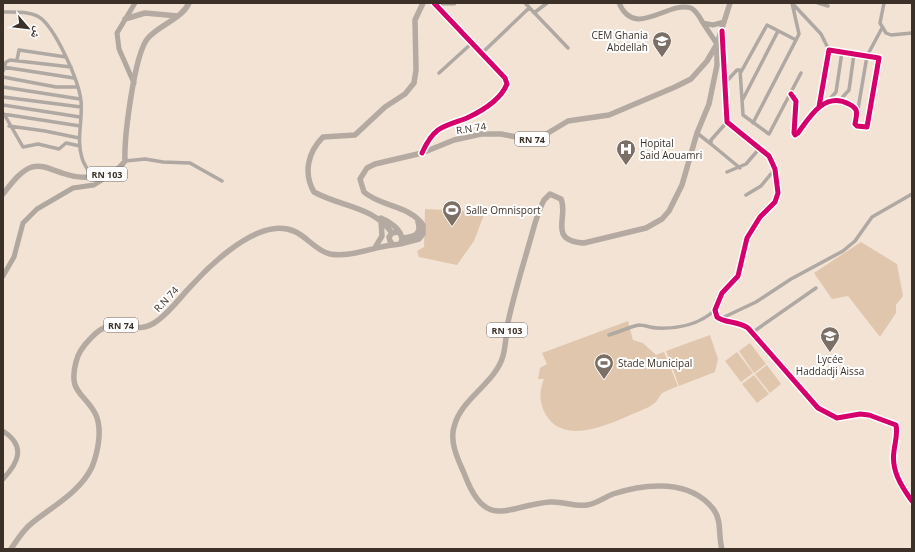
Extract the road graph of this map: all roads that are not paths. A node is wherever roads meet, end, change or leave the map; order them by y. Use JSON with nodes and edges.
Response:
{"nodes":[{"id":1,"x":135,"y":3,"type":"edge"},
{"id":2,"x":189,"y":3,"type":"edge"},
{"id":3,"x":423,"y":3,"type":"edge"},
{"id":4,"x":434,"y":3,"type":"edge"},
{"id":5,"x":440,"y":3,"type":"edge"},
{"id":6,"x":454,"y":3,"type":"edge"},
{"id":7,"x":525,"y":3,"type":"edge"},
{"id":8,"x":547,"y":3,"type":"edge"},
{"id":9,"x":619,"y":3,"type":"edge"},
{"id":10,"x":730,"y":3,"type":"edge"},
{"id":11,"x":792,"y":3,"type":"edge"},
{"id":12,"x":818,"y":3,"type":"edge"},
{"id":13,"x":884,"y":3,"type":"edge"},
{"id":14,"x":828,"y":6,"type":"dead end"},
{"id":15,"x":529,"y":8,"type":"junction"},
{"id":16,"x":3,"y":12,"type":"edge"},
{"id":17,"x":534,"y":13,"type":"junction"},
{"id":18,"x":178,"y":16,"type":"junction"},
{"id":19,"x":125,"y":19,"type":"junction"},
{"id":20,"x":724,"y":22,"type":"junction"},
{"id":21,"x":703,"y":23,"type":"junction"},
{"id":22,"x":882,"y":28,"type":"junction"},
{"id":23,"x":722,"y":31,"type":"junction"},
{"id":24,"x":778,"y":31,"type":"junction"},
{"id":25,"x":912,"y":32,"type":"edge"},
{"id":26,"x":796,"y":40,"type":"junction"},
{"id":27,"x":472,"y":44,"type":"junction"},
{"id":28,"x":717,"y":44,"type":"junction"},
{"id":29,"x":568,"y":48,"type":"dead end"},
{"id":30,"x":829,"y":50,"type":"junction"},
{"id":31,"x":842,"y":52,"type":"junction"},
{"id":32,"x":481,"y":54,"type":"junction"},
{"id":33,"x":854,"y":54,"type":"junction"},
{"id":34,"x":867,"y":56,"type":"junction"},
{"id":35,"x":66,"y":57,"type":"junction"},
{"id":36,"x":17,"y":60,"type":"junction"},
{"id":37,"x":3,"y":68,"type":"edge"},
{"id":38,"x":71,"y":68,"type":"junction"},
{"id":39,"x":741,"y":72,"type":"junction"},
{"id":40,"x":440,"y":73,"type":"dead end"},
{"id":41,"x":801,"y":73,"type":"dead end"},
{"id":42,"x":3,"y":77,"type":"edge"},
{"id":43,"x":74,"y":78,"type":"junction"},
{"id":44,"x":134,"y":83,"type":"junction"},
{"id":45,"x":725,"y":83,"type":"junction"},
{"id":46,"x":3,"y":87,"type":"edge"},
{"id":47,"x":77,"y":87,"type":"junction"},
{"id":48,"x":791,"y":94,"type":"junction"},
{"id":49,"x":3,"y":97,"type":"edge"},
{"id":50,"x":80,"y":99,"type":"junction"},
{"id":51,"x":742,"y":100,"type":"junction"},
{"id":52,"x":840,"y":100,"type":"junction"},
{"id":53,"x":828,"y":102,"type":"junction"},
{"id":54,"x":3,"y":106,"type":"edge"},
{"id":55,"x":819,"y":107,"type":"junction"},
{"id":56,"x":81,"y":108,"type":"junction"},
{"id":57,"x":858,"y":110,"type":"junction"},
{"id":58,"x":3,"y":114,"type":"edge"},
{"id":59,"x":80,"y":117,"type":"junction"},
{"id":60,"x":727,"y":122,"type":"junction"},
{"id":61,"x":753,"y":123,"type":"junction"},
{"id":62,"x":9,"y":126,"type":"junction"},
{"id":63,"x":80,"y":126,"type":"junction"},
{"id":64,"x":697,"y":133,"type":"junction"},
{"id":65,"x":79,"y":138,"type":"junction"},
{"id":66,"x":711,"y":144,"type":"junction"},
{"id":67,"x":80,"y":146,"type":"junction"},
{"id":68,"x":759,"y":149,"type":"junction"},
{"id":69,"x":422,"y":153,"type":"junction"},
{"id":70,"x":124,"y":161,"type":"junction"},
{"id":71,"x":740,"y":168,"type":"junction"},
{"id":72,"x":775,"y":169,"type":"junction"},
{"id":73,"x":114,"y":172,"type":"junction"},
{"id":74,"x":727,"y":172,"type":"dead end"},
{"id":75,"x":92,"y":177,"type":"junction"},
{"id":76,"x":222,"y":181,"type":"dead end"},
{"id":77,"x":3,"y":194,"type":"edge"},
{"id":78,"x":912,"y":194,"type":"edge"},
{"id":79,"x":746,"y":195,"type":"dead end"},
{"id":80,"x":379,"y":219,"type":"junction"},
{"id":81,"x":418,"y":220,"type":"junction"},
{"id":82,"x":398,"y":232,"type":"junction"},
{"id":83,"x":390,"y":235,"type":"junction"},
{"id":84,"x":402,"y":238,"type":"junction"},
{"id":85,"x":393,"y":244,"type":"junction"},
{"id":86,"x":400,"y":244,"type":"junction"},
{"id":87,"x":376,"y":246,"type":"junction"},
{"id":88,"x":370,"y":249,"type":"junction"},
{"id":89,"x":3,"y":276,"type":"edge"},
{"id":90,"x":816,"y":288,"type":"dead end"},
{"id":91,"x":715,"y":310,"type":"junction"},
{"id":92,"x":720,"y":319,"type":"junction"},
{"id":93,"x":753,"y":332,"type":"junction"},
{"id":94,"x":609,"y":335,"type":"dead end"},
{"id":95,"x":3,"y":431,"type":"edge"},
{"id":96,"x":3,"y":479,"type":"edge"},
{"id":97,"x":912,"y":501,"type":"edge"},
{"id":98,"x":11,"y":549,"type":"edge"},
{"id":99,"x":722,"y":549,"type":"edge"}],
"edges":[{"from":1,"to":19,"type":"street"},
{"from":2,"to":18,"type":"main road","number":"RN 103"},
{"from":3,"to":80,"type":"main road"},
{"from":4,"to":27,"type":"street"},
{"from":5,"to":6,"type":"street"},
{"from":7,"to":15,"type":"street"},
{"from":8,"to":17,"type":"street"},
{"from":9,"to":21,"type":"street"},
{"from":10,"to":20,"type":"main road","name":"R.N 74","number":"RN 74"},
{"from":11,"to":26,"type":"street"},
{"from":11,"to":30,"type":"street"},
{"from":12,"to":14,"type":"street"},
{"from":13,"to":22,"type":"street"},
{"from":15,"to":17,"type":"street"},
{"from":15,"to":32,"type":"street"},
{"from":16,"to":35,"type":"street"},
{"from":17,"to":29,"type":"street"},
{"from":18,"to":19,"type":"main road"},
{"from":18,"to":44,"type":"main road","number":"RN 103"},
{"from":19,"to":44,"type":"street"},
{"from":20,"to":21,"type":"street"},
{"from":20,"to":23,"type":"main road","name":"R.N 74","number":"RN 74"},
{"from":21,"to":28,"type":"street"},
{"from":22,"to":25,"type":"street"},
{"from":22,"to":34,"type":"street"},
{"from":23,"to":28,"type":"main road","name":"R.N 74","number":"RN 74"},
{"from":23,"to":45,"type":"street"},
{"from":24,"to":26,"type":"street"},
{"from":24,"to":39,"type":"street"},
{"from":24,"to":51,"type":"street"},
{"from":26,"to":61,"type":"street"},
{"from":27,"to":32,"type":"street"},
{"from":27,"to":40,"type":"street"},
{"from":28,"to":64,"type":"main road","number":"RN 103"},
{"from":28,"to":69,"type":"main road","name":"R.N 74","number":"RN 74"},
{"from":30,"to":31,"type":"street"},
{"from":30,"to":55,"type":"street"},
{"from":31,"to":33,"type":"street"},
{"from":31,"to":53,"type":"street"},
{"from":32,"to":69,"type":"street"},
{"from":33,"to":34,"type":"street"},
{"from":33,"to":52,"type":"street"},
{"from":34,"to":57,"type":"street"},
{"from":34,"to":57,"type":"street"},
{"from":35,"to":36,"type":"street"},
{"from":35,"to":38,"type":"street"},
{"from":36,"to":37,"type":"street"},
{"from":36,"to":38,"type":"street"},
{"from":37,"to":43,"type":"street"},
{"from":38,"to":43,"type":"street"},
{"from":39,"to":45,"type":"street"},
{"from":39,"to":51,"type":"street"},
{"from":41,"to":48,"type":"street"},
{"from":42,"to":47,"type":"street"},
{"from":43,"to":47,"type":"street"},
{"from":44,"to":70,"type":"main road","number":"RN 103"},
{"from":45,"to":60,"type":"street"},
{"from":46,"to":50,"type":"street"},
{"from":47,"to":50,"type":"street"},
{"from":48,"to":55,"type":"street"},
{"from":48,"to":61,"type":"street"},
{"from":49,"to":56,"type":"street"},
{"from":50,"to":56,"type":"street"},
{"from":51,"to":61,"type":"street"},
{"from":52,"to":53,"type":"street"},
{"from":52,"to":57,"type":"street"},
{"from":53,"to":55,"type":"street"},
{"from":54,"to":59,"type":"street"},
{"from":56,"to":59,"type":"street"},
{"from":58,"to":62,"type":"street"},
{"from":58,"to":63,"type":"street"},
{"from":59,"to":63,"type":"street"},
{"from":60,"to":66,"type":"street"},
{"from":60,"to":68,"type":"street"},
{"from":62,"to":65,"type":"street"},
{"from":62,"to":67,"type":"street"},
{"from":63,"to":65,"type":"street"},
{"from":64,"to":66,"type":"street"},
{"from":64,"to":99,"type":"main road","number":"RN 103"},
{"from":65,"to":67,"type":"street"},
{"from":66,"to":71,"type":"street"},
{"from":67,"to":75,"type":"street"},
{"from":68,"to":71,"type":"street"},
{"from":68,"to":72,"type":"street"},
{"from":69,"to":81,"type":"main road","name":"R.N 74","number":"RN 74"},
{"from":70,"to":73,"type":"main road","number":"RN 103"},
{"from":70,"to":76,"type":"street"},
{"from":71,"to":74,"type":"street"},
{"from":72,"to":79,"type":"street"},
{"from":72,"to":91,"type":"street"},
{"from":73,"to":75,"type":"main road","number":"RN 103"},
{"from":73,"to":89,"type":"street"},
{"from":75,"to":77,"type":"main road","number":"RN 103"},
{"from":78,"to":92,"type":"street"},
{"from":80,"to":82,"type":"main road"},
{"from":80,"to":83,"type":"main road"},
{"from":80,"to":87,"type":"main road"},
{"from":81,"to":84,"type":"main road"},
{"from":81,"to":86,"type":"main road","name":"R.N 74","number":"RN 74"},
{"from":82,"to":83,"type":"main road","name":"R.N 74","number":"RN 74"},
{"from":82,"to":84,"type":"main road"},
{"from":83,"to":85,"type":"main road"},
{"from":83,"to":87,"type":"main road","name":"R.N 74","number":"RN 74"},
{"from":84,"to":86,"type":"main road"},
{"from":85,"to":86,"type":"main road","name":"R.N 74","number":"RN 74"},
{"from":85,"to":88,"type":"main road","name":"R.N 74","number":"RN 74"},
{"from":87,"to":88,"type":"main road","name":"R.N 74","number":"RN 74"},
{"from":88,"to":98,"type":"main road","name":"R.N 74","number":"RN 74"},
{"from":90,"to":93,"type":"street"},
{"from":91,"to":92,"type":"street"},
{"from":91,"to":94,"type":"street"},
{"from":92,"to":93,"type":"street"},
{"from":93,"to":97,"type":"street"},
{"from":95,"to":96,"type":"street"}]}
